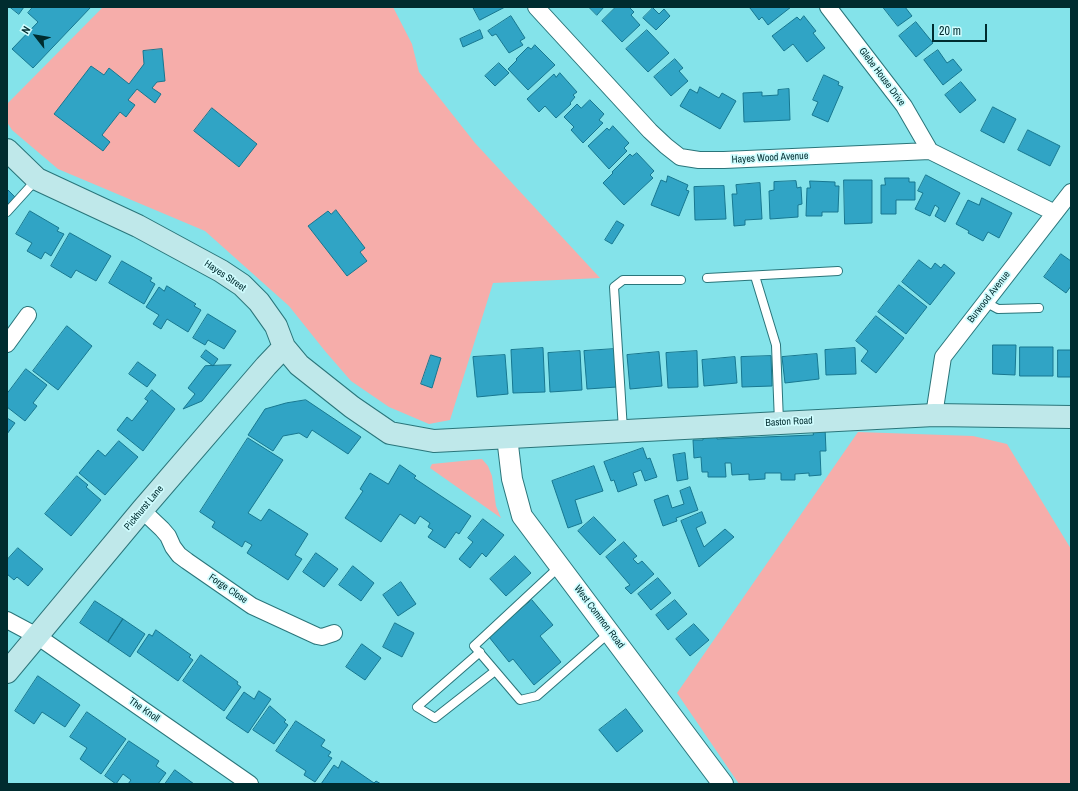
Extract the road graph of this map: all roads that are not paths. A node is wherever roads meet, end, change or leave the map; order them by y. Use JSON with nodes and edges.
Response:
{"nodes":[{"id":1,"x":536,"y":7,"type":"edge"},
{"id":2,"x":828,"y":7,"type":"edge"},
{"id":3,"x":7,"y":150,"type":"edge"},
{"id":4,"x":930,"y":151,"type":"junction"},
{"id":5,"x":37,"y":180,"type":"junction"},
{"id":6,"x":1071,"y":192,"type":"edge"},
{"id":7,"x":7,"y":212,"type":"edge"},
{"id":8,"x":1055,"y":213,"type":"junction"},
{"id":9,"x":838,"y":271,"type":"dead end"},
{"id":10,"x":755,"y":276,"type":"junction"},
{"id":11,"x":707,"y":278,"type":"dead end"},
{"id":12,"x":681,"y":280,"type":"dead end"},
{"id":13,"x":985,"y":302,"type":"junction"},
{"id":14,"x":1039,"y":308,"type":"dead end"},
{"id":15,"x":28,"y":315,"type":"dead end"},
{"id":16,"x":7,"y":344,"type":"edge"},
{"id":17,"x":284,"y":347,"type":"junction"},
{"id":18,"x":934,"y":414,"type":"junction"},
{"id":19,"x":1071,"y":417,"type":"edge"},
{"id":20,"x":779,"y":422,"type":"junction"},
{"id":21,"x":623,"y":430,"type":"junction"},
{"id":22,"x":507,"y":437,"type":"junction"},
{"id":23,"x":142,"y":510,"type":"junction"},
{"id":24,"x":560,"y":566,"type":"junction"},
{"id":25,"x":7,"y":620,"type":"edge"},
{"id":26,"x":610,"y":632,"type":"junction"},
{"id":27,"x":334,"y":633,"type":"dead end"},
{"id":28,"x":37,"y":636,"type":"junction"},
{"id":29,"x":480,"y":652,"type":"junction"},
{"id":30,"x":495,"y":671,"type":"junction"},
{"id":31,"x":7,"y":672,"type":"edge"},
{"id":32,"x":250,"y":784,"type":"edge"},
{"id":33,"x":723,"y":784,"type":"edge"}],
"edges":[{"from":1,"to":4,"type":"street","name":"Hayes Wood Avenue"},
{"from":2,"to":4,"type":"street","name":"Glebe House Drive"},
{"from":3,"to":5,"type":"main road","name":"Hayes Street"},
{"from":4,"to":8,"type":"street","name":"Hayes Wood Avenue"},
{"from":5,"to":7,"type":"lane"},
{"from":5,"to":17,"type":"main road","name":"Hayes Street"},
{"from":6,"to":8,"type":"street","name":"Burwood Avenue"},
{"from":8,"to":13,"type":"street","name":"Burwood Avenue"},
{"from":9,"to":10,"type":"lane"},
{"from":10,"to":11,"type":"lane"},
{"from":10,"to":20,"type":"lane"},
{"from":12,"to":21,"type":"lane"},
{"from":13,"to":14,"type":"lane"},
{"from":13,"to":18,"type":"street","name":"Burwood Avenue"},
{"from":15,"to":16,"type":"street"},
{"from":17,"to":22,"type":"main road","name":"Hayes Street"},
{"from":17,"to":23,"type":"main road","name":"Pickhurst Lane"},
{"from":18,"to":19,"type":"main road","name":"Baston Road"},
{"from":18,"to":20,"type":"main road","name":"Baston Road"},
{"from":20,"to":21,"type":"main road","name":"Baston Road"},
{"from":21,"to":22,"type":"main road","name":"Baston Road"},
{"from":22,"to":24,"type":"street","name":"West Common Road"},
{"from":23,"to":27,"type":"street","name":"Forge Close"},
{"from":23,"to":28,"type":"main road","name":"Pickhurst Lane"},
{"from":24,"to":26,"type":"street","name":"West Common Road"},
{"from":24,"to":29,"type":"lane"},
{"from":25,"to":28,"type":"street","name":"The Knoll"},
{"from":26,"to":30,"type":"lane"},
{"from":26,"to":33,"type":"street","name":"West Common Road"},
{"from":28,"to":31,"type":"main road","name":"Pickhurst Lane"},
{"from":28,"to":32,"type":"street","name":"The Knoll"},
{"from":29,"to":30,"type":"lane"},
{"from":29,"to":30,"type":"lane"}]}
